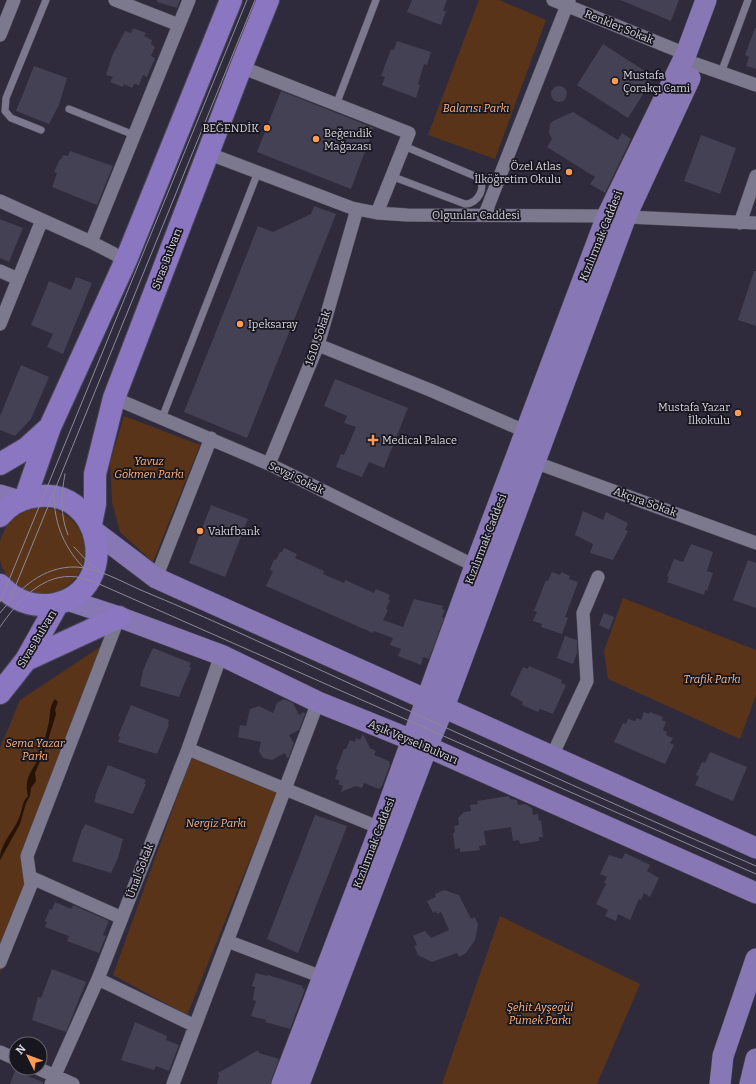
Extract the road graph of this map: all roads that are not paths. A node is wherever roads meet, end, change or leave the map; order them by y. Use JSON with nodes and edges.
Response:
{"nodes":[{"id":1,"x":14,"y":0,"type":"edge"},
{"id":2,"x":46,"y":0,"type":"edge"},
{"id":3,"x":115,"y":0,"type":"edge"},
{"id":4,"x":189,"y":0,"type":"edge"},
{"id":5,"x":231,"y":0,"type":"edge"},
{"id":6,"x":268,"y":0,"type":"edge"},
{"id":7,"x":376,"y":0,"type":"edge"},
{"id":8,"x":553,"y":0,"type":"edge"},
{"id":9,"x":706,"y":0,"type":"edge"},
{"id":10,"x":720,"y":0,"type":"edge"},
{"id":11,"x":748,"y":0,"type":"edge"},
{"id":12,"x":568,"y":3,"type":"edge"},
{"id":13,"x":179,"y":25,"type":"junction"},
{"id":14,"x":0,"y":34,"type":"edge"},
{"id":15,"x":691,"y":59,"type":"junction"},
{"id":16,"x":240,"y":66,"type":"junction"},
{"id":17,"x":721,"y":73,"type":"junction"},
{"id":18,"x":756,"y":85,"type":"edge"},
{"id":19,"x":336,"y":105,"type":"junction"},
{"id":20,"x":69,"y":109,"type":"dead end"},
{"id":21,"x":41,"y":130,"type":"dead end"},
{"id":22,"x":134,"y":135,"type":"junction"},
{"id":23,"x":404,"y":146,"type":"junction"},
{"id":24,"x":207,"y":153,"type":"junction"},
{"id":25,"x":258,"y":172,"type":"junction"},
{"id":26,"x":391,"y":176,"type":"junction"},
{"id":27,"x":756,"y":176,"type":"edge"},
{"id":28,"x":0,"y":201,"type":"edge"},
{"id":29,"x":357,"y":209,"type":"junction"},
{"id":30,"x":468,"y":209,"type":"junction"},
{"id":31,"x":377,"y":213,"type":"junction"},
{"id":32,"x":485,"y":214,"type":"junction"},
{"id":33,"x":616,"y":216,"type":"junction"},
{"id":34,"x":42,"y":220,"type":"junction"},
{"id":35,"x":740,"y":223,"type":"junction"},
{"id":36,"x":756,"y":223,"type":"edge"},
{"id":37,"x":91,"y":242,"type":"junction"},
{"id":38,"x":126,"y":260,"type":"junction"},
{"id":39,"x":0,"y":271,"type":"edge"},
{"id":40,"x":18,"y":279,"type":"junction"},
{"id":41,"x":0,"y":324,"type":"edge"},
{"id":42,"x":318,"y":345,"type":"junction"},
{"id":43,"x":114,"y":398,"type":"junction"},
{"id":44,"x":162,"y":418,"type":"junction"},
{"id":45,"x":50,"y":427,"type":"junction"},
{"id":46,"x":526,"y":432,"type":"junction"},
{"id":47,"x":211,"y":438,"type":"junction"},
{"id":48,"x":534,"y":462,"type":"junction"},
{"id":49,"x":0,"y":464,"type":"edge"},
{"id":50,"x":270,"y":464,"type":"junction"},
{"id":51,"x":15,"y":498,"type":"edge"},
{"id":52,"x":0,"y":516,"type":"edge"},
{"id":53,"x":92,"y":528,"type":"junction"},
{"id":54,"x":755,"y":539,"type":"edge"},
{"id":55,"x":475,"y":566,"type":"junction"},
{"id":56,"x":598,"y":576,"type":"dead end"},
{"id":57,"x":156,"y":578,"type":"junction"},
{"id":58,"x":0,"y":585,"type":"edge"},
{"id":59,"x":62,"y":602,"type":"junction"},
{"id":60,"x":119,"y":617,"type":"junction"},
{"id":61,"x":222,"y":655,"type":"junction"},
{"id":62,"x":26,"y":660,"type":"junction"},
{"id":63,"x":0,"y":693,"type":"edge"},
{"id":64,"x":318,"y":702,"type":"junction"},
{"id":65,"x":435,"y":704,"type":"junction"},
{"id":66,"x":419,"y":744,"type":"junction"},
{"id":67,"x":188,"y":749,"type":"junction"},
{"id":68,"x":552,"y":756,"type":"junction"},
{"id":69,"x":286,"y":788,"type":"junction"},
{"id":70,"x":380,"y":828,"type":"junction"},
{"id":71,"x":756,"y":848,"type":"edge"},
{"id":72,"x":30,"y":876,"type":"junction"},
{"id":73,"x":756,"y":893,"type":"edge"},
{"id":74,"x":122,"y":918,"type":"junction"},
{"id":75,"x":227,"y":941,"type":"junction"},
{"id":76,"x":756,"y":959,"type":"edge"},
{"id":77,"x":0,"y":962,"type":"edge"},
{"id":78,"x":322,"y":977,"type":"junction"},
{"id":79,"x":98,"y":979,"type":"junction"},
{"id":80,"x":194,"y":1026,"type":"junction"},
{"id":81,"x":756,"y":1059,"type":"edge"},
{"id":82,"x":52,"y":1080,"type":"edge"},
{"id":83,"x":752,"y":1083,"type":"edge"},
{"id":84,"x":73,"y":1084,"type":"edge"},
{"id":85,"x":173,"y":1084,"type":"edge"},
{"id":86,"x":282,"y":1084,"type":"edge"},
{"id":87,"x":300,"y":1084,"type":"edge"},
{"id":88,"x":720,"y":1084,"type":"edge"}],
"edges":[{"from":1,"to":14,"type":"street"},
{"from":2,"to":21,"type":"lane"},
{"from":3,"to":13,"type":"street"},
{"from":4,"to":13,"type":"street"},
{"from":5,"to":38,"type":"highway"},
{"from":6,"to":16,"type":"highway","name":"Sivas Bulvarı"},
{"from":7,"to":19,"type":"lane"},
{"from":8,"to":12,"type":"street","name":"Renkler Sokak"},
{"from":9,"to":15,"type":"main road","name":"Kızılırmak Caddesi"},
{"from":10,"to":15,"type":"main road","name":"Kızılırmak Caddesi"},
{"from":11,"to":17,"type":"lane"},
{"from":12,"to":15,"type":"street","name":"Renkler Sokak"},
{"from":12,"to":32,"type":"street"},
{"from":13,"to":22,"type":"street"},
{"from":15,"to":17,"type":"street","name":"Renkler Sokak"},
{"from":15,"to":33,"type":"main road","name":"Kızılırmak Caddesi"},
{"from":16,"to":19,"type":"street"},
{"from":16,"to":24,"type":"highway","name":"Sivas Bulvarı"},
{"from":17,"to":18,"type":"street","name":"Renkler Sokak"},
{"from":19,"to":23,"type":"street"},
{"from":20,"to":22,"type":"lane"},
{"from":22,"to":37,"type":"street"},
{"from":23,"to":26,"type":"street"},
{"from":23,"to":30,"type":"lane"},
{"from":24,"to":25,"type":"street","name":"Olgunlar Caddesi"},
{"from":24,"to":43,"type":"highway","name":"Sivas Bulvarı"},
{"from":25,"to":29,"type":"street","name":"Olgunlar Caddesi"},
{"from":25,"to":44,"type":"lane"},
{"from":26,"to":30,"type":"lane"},
{"from":26,"to":31,"type":"street"},
{"from":27,"to":35,"type":"street"},
{"from":28,"to":34,"type":"street"},
{"from":29,"to":31,"type":"street","name":"Olgunlar Caddesi"},
{"from":29,"to":42,"type":"street","name":"1610. Sokak"},
{"from":30,"to":31,"type":"street","name":"Olgunlar Caddesi"},
{"from":30,"to":32,"type":"street","name":"Olgunlar Caddesi"},
{"from":32,"to":33,"type":"street","name":"Olgunlar Caddesi"},
{"from":33,"to":35,"type":"street","name":"Olgunlar Caddesi"},
{"from":33,"to":46,"type":"main road","name":"Kızılırmak Caddesi"},
{"from":33,"to":48,"type":"main road","name":"Kızılırmak Caddesi"},
{"from":34,"to":37,"type":"street"},
{"from":34,"to":40,"type":"street"},
{"from":35,"to":36,"type":"street","name":"Olgunlar Caddesi"},
{"from":37,"to":38,"type":"street"},
{"from":38,"to":45,"type":"highway"},
{"from":39,"to":40,"type":"street"},
{"from":40,"to":41,"type":"street"},
{"from":42,"to":46,"type":"street"},
{"from":42,"to":50,"type":"street","name":"1610. Sokak"},
{"from":43,"to":44,"type":"street","name":"Sevgi Sokak"},
{"from":43,"to":53,"type":"highway","name":"Sivas Bulvarı"},
{"from":44,"to":47,"type":"street","name":"Sevgi Sokak"},
{"from":45,"to":49,"type":"highway"},
{"from":45,"to":51,"type":"highway"},
{"from":46,"to":55,"type":"main road","name":"Kızılırmak Caddesi"},
{"from":47,"to":50,"type":"street","name":"Sevgi Sokak"},
{"from":47,"to":57,"type":"street"},
{"from":48,"to":54,"type":"street","name":"Akçıra Sokak"},
{"from":48,"to":65,"type":"main road","name":"Kızılırmak Caddesi"},
{"from":50,"to":55,"type":"street","name":"Sevgi Sokak"},
{"from":51,"to":52,"type":"highway"},
{"from":51,"to":53,"type":"highway"},
{"from":53,"to":57,"type":"main road"},
{"from":53,"to":59,"type":"highway"},
{"from":55,"to":65,"type":"main road","name":"Kızılırmak Caddesi"},
{"from":56,"to":68,"type":"street"},
{"from":57,"to":65,"type":"main road"},
{"from":58,"to":59,"type":"highway"},
{"from":59,"to":60,"type":"main road","name":"Aşık Veysel Bulvarı"},
{"from":59,"to":62,"type":"highway","name":"Sivas Bulvarı"},
{"from":60,"to":61,"type":"main road","name":"Aşık Veysel Bulvarı"},
{"from":60,"to":62,"type":"highway"},
{"from":60,"to":72,"type":"street"},
{"from":61,"to":64,"type":"main road","name":"Aşık Veysel Bulvarı"},
{"from":61,"to":67,"type":"street","name":"Ünal Sokak"},
{"from":62,"to":63,"type":"highway","name":"Sivas Bulvarı"},
{"from":64,"to":66,"type":"main road","name":"Aşık Veysel Bulvarı"},
{"from":64,"to":69,"type":"street"},
{"from":65,"to":66,"type":"main road","name":"Kızılırmak Caddesi"},
{"from":65,"to":68,"type":"main road"},
{"from":66,"to":70,"type":"main road","name":"Kızılırmak Caddesi"},
{"from":66,"to":73,"type":"main road","name":"Aşık Veysel Bulvarı"},
{"from":66,"to":87,"type":"main road","name":"Kızılırmak Caddesi"},
{"from":67,"to":69,"type":"street"},
{"from":67,"to":74,"type":"street","name":"Ünal Sokak"},
{"from":68,"to":71,"type":"main road"},
{"from":69,"to":70,"type":"street"},
{"from":69,"to":75,"type":"street"},
{"from":70,"to":78,"type":"main road","name":"Kızılırmak Caddesi"},
{"from":72,"to":74,"type":"street"},
{"from":72,"to":77,"type":"street"},
{"from":74,"to":79,"type":"street","name":"Ünal Sokak"},
{"from":75,"to":78,"type":"street"},
{"from":75,"to":80,"type":"street"},
{"from":76,"to":88,"type":"main road"},
{"from":78,"to":86,"type":"main road","name":"Kızılırmak Caddesi"},
{"from":79,"to":80,"type":"street"},
{"from":79,"to":82,"type":"street","name":"Ünal Sokak"},
{"from":80,"to":85,"type":"street"},
{"from":81,"to":83,"type":"main road"},
{"from":82,"to":84,"type":"street"}]}
